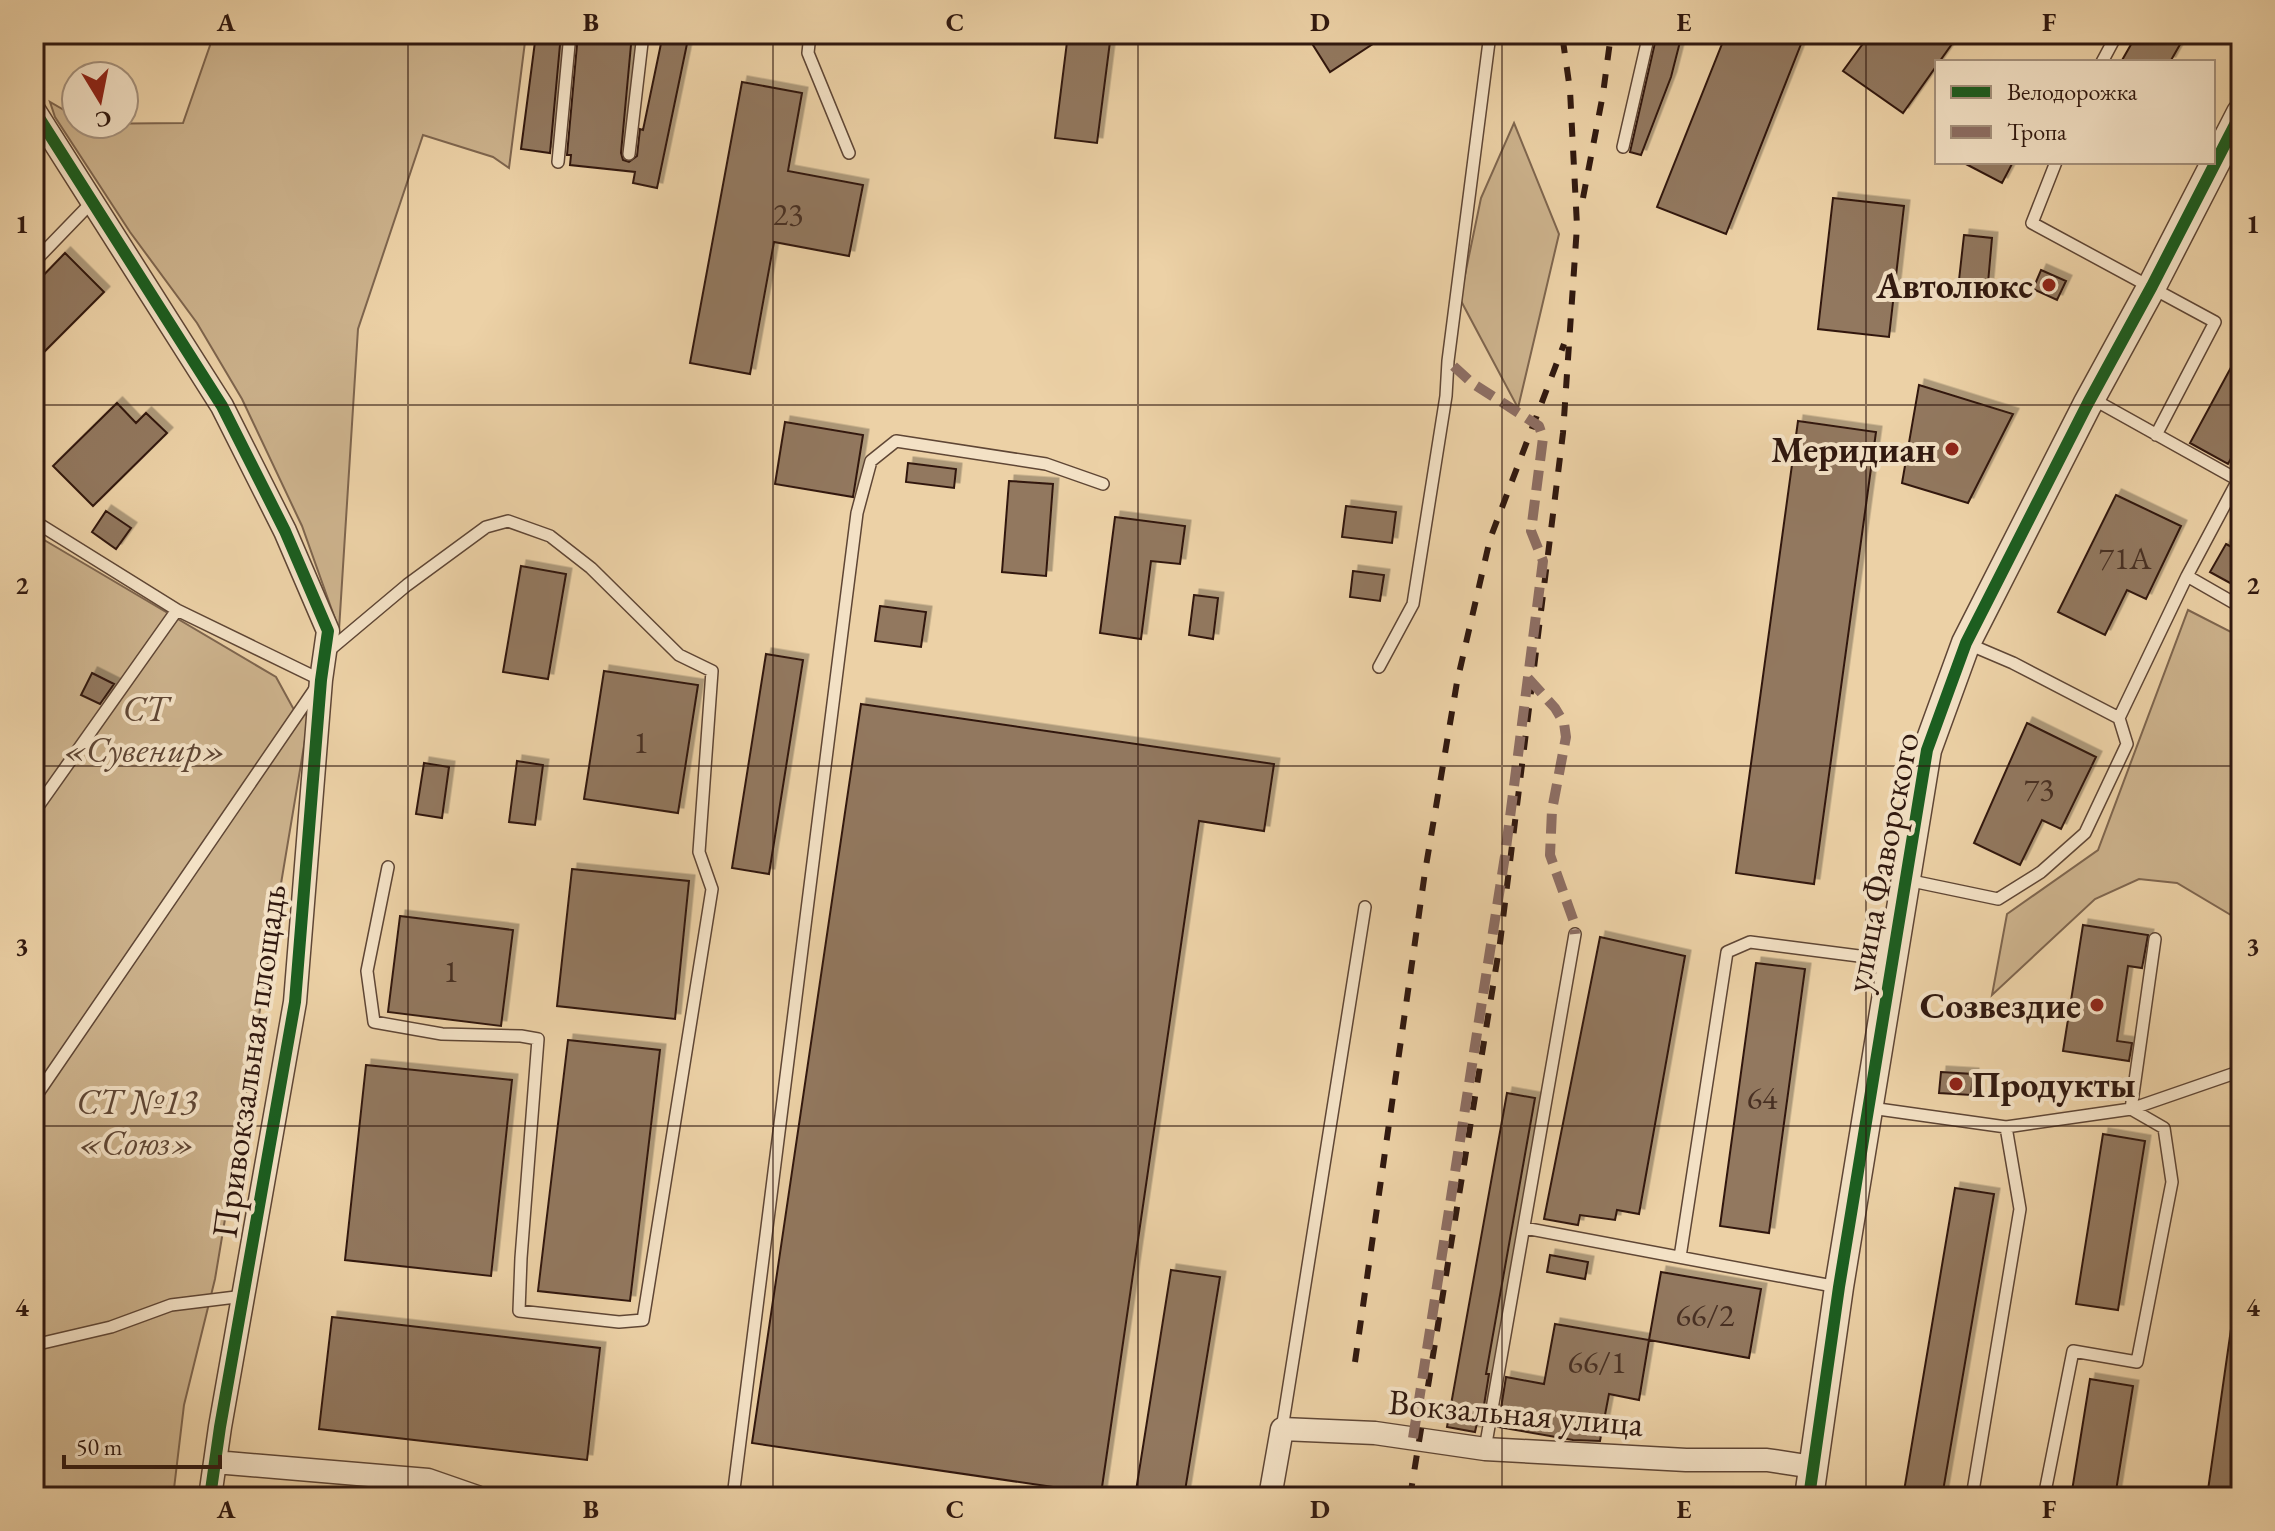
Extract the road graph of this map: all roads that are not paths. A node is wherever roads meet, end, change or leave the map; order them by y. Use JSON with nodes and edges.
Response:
{"nodes":[{"id":1,"x":570,"y":34,"type":"edge"},
{"id":2,"x":643,"y":34,"type":"edge"},
{"id":3,"x":810,"y":34,"type":"edge"},
{"id":4,"x":1490,"y":34,"type":"edge"},
{"id":5,"x":1649,"y":34,"type":"edge"},
{"id":6,"x":2117,"y":34,"type":"edge"},
{"id":7,"x":2103,"y":60,"type":"edge"},
{"id":8,"x":34,"y":110,"type":"edge"},
{"id":9,"x":2241,"y":113,"type":"edge"},
{"id":10,"x":1623,"y":147,"type":"dead end"},
{"id":11,"x":849,"y":153,"type":"dead end"},
{"id":12,"x":629,"y":154,"type":"dead end"},
{"id":13,"x":558,"y":162,"type":"dead end"},
{"id":14,"x":2055,"y":164,"type":"edge"},
{"id":15,"x":2215,"y":164,"type":"edge"},
{"id":16,"x":2215,"y":164,"type":"edge"},
{"id":17,"x":92,"y":202,"type":"junction"},
{"id":18,"x":34,"y":262,"type":"edge"},
{"id":19,"x":2152,"y":286,"type":"junction"},
{"id":20,"x":2091,"y":398,"type":"junction"},
{"id":21,"x":2156,"y":435,"type":"junction"},
{"id":22,"x":2240,"y":477,"type":"edge"},
{"id":23,"x":1103,"y":484,"type":"dead end"},
{"id":24,"x":34,"y":521,"type":"edge"},
{"id":25,"x":2187,"y":576,"type":"junction"},
{"id":26,"x":2241,"y":607,"type":"edge"},
{"id":27,"x":177,"y":610,"type":"junction"},
{"id":28,"x":1966,"y":643,"type":"junction"},
{"id":29,"x":325,"y":654,"type":"junction"},
{"id":30,"x":1379,"y":667,"type":"dead end"},
{"id":31,"x":321,"y":680,"type":"junction"},
{"id":32,"x":2119,"y":718,"type":"junction"},
{"id":33,"x":34,"y":812,"type":"edge"},
{"id":34,"x":388,"y":867,"type":"dead end"},
{"id":35,"x":1904,"y":879,"type":"junction"},
{"id":36,"x":1365,"y":907,"type":"dead end"},
{"id":37,"x":1575,"y":934,"type":"dead end"},
{"id":38,"x":2155,"y":939,"type":"dead end"},
{"id":39,"x":1891,"y":960,"type":"junction"},
{"id":40,"x":2241,"y":1071,"type":"edge"},
{"id":41,"x":34,"y":1099,"type":"edge"},
{"id":42,"x":1868,"y":1107,"type":"junction"},
{"id":43,"x":2131,"y":1109,"type":"junction"},
{"id":44,"x":2006,"y":1127,"type":"junction"},
{"id":45,"x":1524,"y":1228,"type":"junction"},
{"id":46,"x":1680,"y":1257,"type":"junction"},
{"id":47,"x":1839,"y":1287,"type":"junction"},
{"id":48,"x":244,"y":1296,"type":"junction"},
{"id":49,"x":34,"y":1345,"type":"edge"},
{"id":50,"x":1282,"y":1429,"type":"junction"},
{"id":51,"x":1485,"y":1449,"type":"junction"},
{"id":52,"x":215,"y":1462,"type":"junction"},
{"id":53,"x":1813,"y":1467,"type":"junction"},
{"id":54,"x":210,"y":1497,"type":"edge"},
{"id":55,"x":477,"y":1497,"type":"edge"},
{"id":56,"x":733,"y":1497,"type":"edge"},
{"id":57,"x":1270,"y":1497,"type":"edge"},
{"id":58,"x":1809,"y":1497,"type":"edge"},
{"id":59,"x":1972,"y":1497,"type":"edge"},
{"id":60,"x":2044,"y":1497,"type":"edge"}],
"edges":[{"from":1,"to":13,"type":"lane"},
{"from":2,"to":12,"type":"lane"},
{"from":3,"to":11,"type":"lane"},
{"from":4,"to":30,"type":"lane"},
{"from":5,"to":10,"type":"lane"},
{"from":6,"to":7,"type":"lane"},
{"from":8,"to":17,"type":"street"},
{"from":9,"to":15,"type":"street","name":"улица Фаворского"},
{"from":14,"to":19,"type":"lane"},
{"from":16,"to":19,"type":"street","name":"улица Фаворского"},
{"from":17,"to":18,"type":"lane"},
{"from":17,"to":29,"type":"street","name":"Привокзальная площадь"},
{"from":19,"to":20,"type":"street","name":"улица Фаворского"},
{"from":19,"to":21,"type":"lane"},
{"from":20,"to":21,"type":"lane"},
{"from":20,"to":28,"type":"street","name":"улица Фаворского"},
{"from":21,"to":22,"type":"lane"},
{"from":22,"to":25,"type":"lane"},
{"from":23,"to":56,"type":"lane"},
{"from":24,"to":27,"type":"lane"},
{"from":25,"to":26,"type":"lane"},
{"from":25,"to":32,"type":"lane"},
{"from":27,"to":31,"type":"lane"},
{"from":27,"to":33,"type":"lane"},
{"from":28,"to":32,"type":"lane"},
{"from":28,"to":35,"type":"street","name":"улица Фаворского"},
{"from":29,"to":31,"type":"street","name":"Привокзальная площадь"},
{"from":29,"to":34,"type":"lane"},
{"from":31,"to":41,"type":"lane"},
{"from":31,"to":48,"type":"street","name":"Привокзальная площадь"},
{"from":32,"to":35,"type":"lane"},
{"from":35,"to":39,"type":"street","name":"улица Фаворского"},
{"from":36,"to":50,"type":"lane"},
{"from":37,"to":45,"type":"lane"},
{"from":38,"to":43,"type":"lane"},
{"from":39,"to":42,"type":"street","name":"улица Фаворского"},
{"from":39,"to":46,"type":"lane"},
{"from":40,"to":43,"type":"lane"},
{"from":42,"to":44,"type":"lane"},
{"from":42,"to":47,"type":"street","name":"улица Фаворского"},
{"from":43,"to":44,"type":"lane"},
{"from":43,"to":60,"type":"lane"},
{"from":44,"to":59,"type":"lane"},
{"from":45,"to":46,"type":"lane"},
{"from":45,"to":51,"type":"lane"},
{"from":46,"to":47,"type":"lane"},
{"from":47,"to":53,"type":"street","name":"улица Фаворского"},
{"from":48,"to":49,"type":"lane"},
{"from":48,"to":52,"type":"street","name":"Привокзальная площадь"},
{"from":50,"to":51,"type":"street","name":"Вокзальная улица"},
{"from":50,"to":57,"type":"street"},
{"from":51,"to":53,"type":"street","name":"Вокзальная улица"},
{"from":52,"to":54,"type":"street","name":"Привокзальная площадь"},
{"from":52,"to":55,"type":"street"},
{"from":53,"to":58,"type":"street","name":"улица Фаворского"}]}
